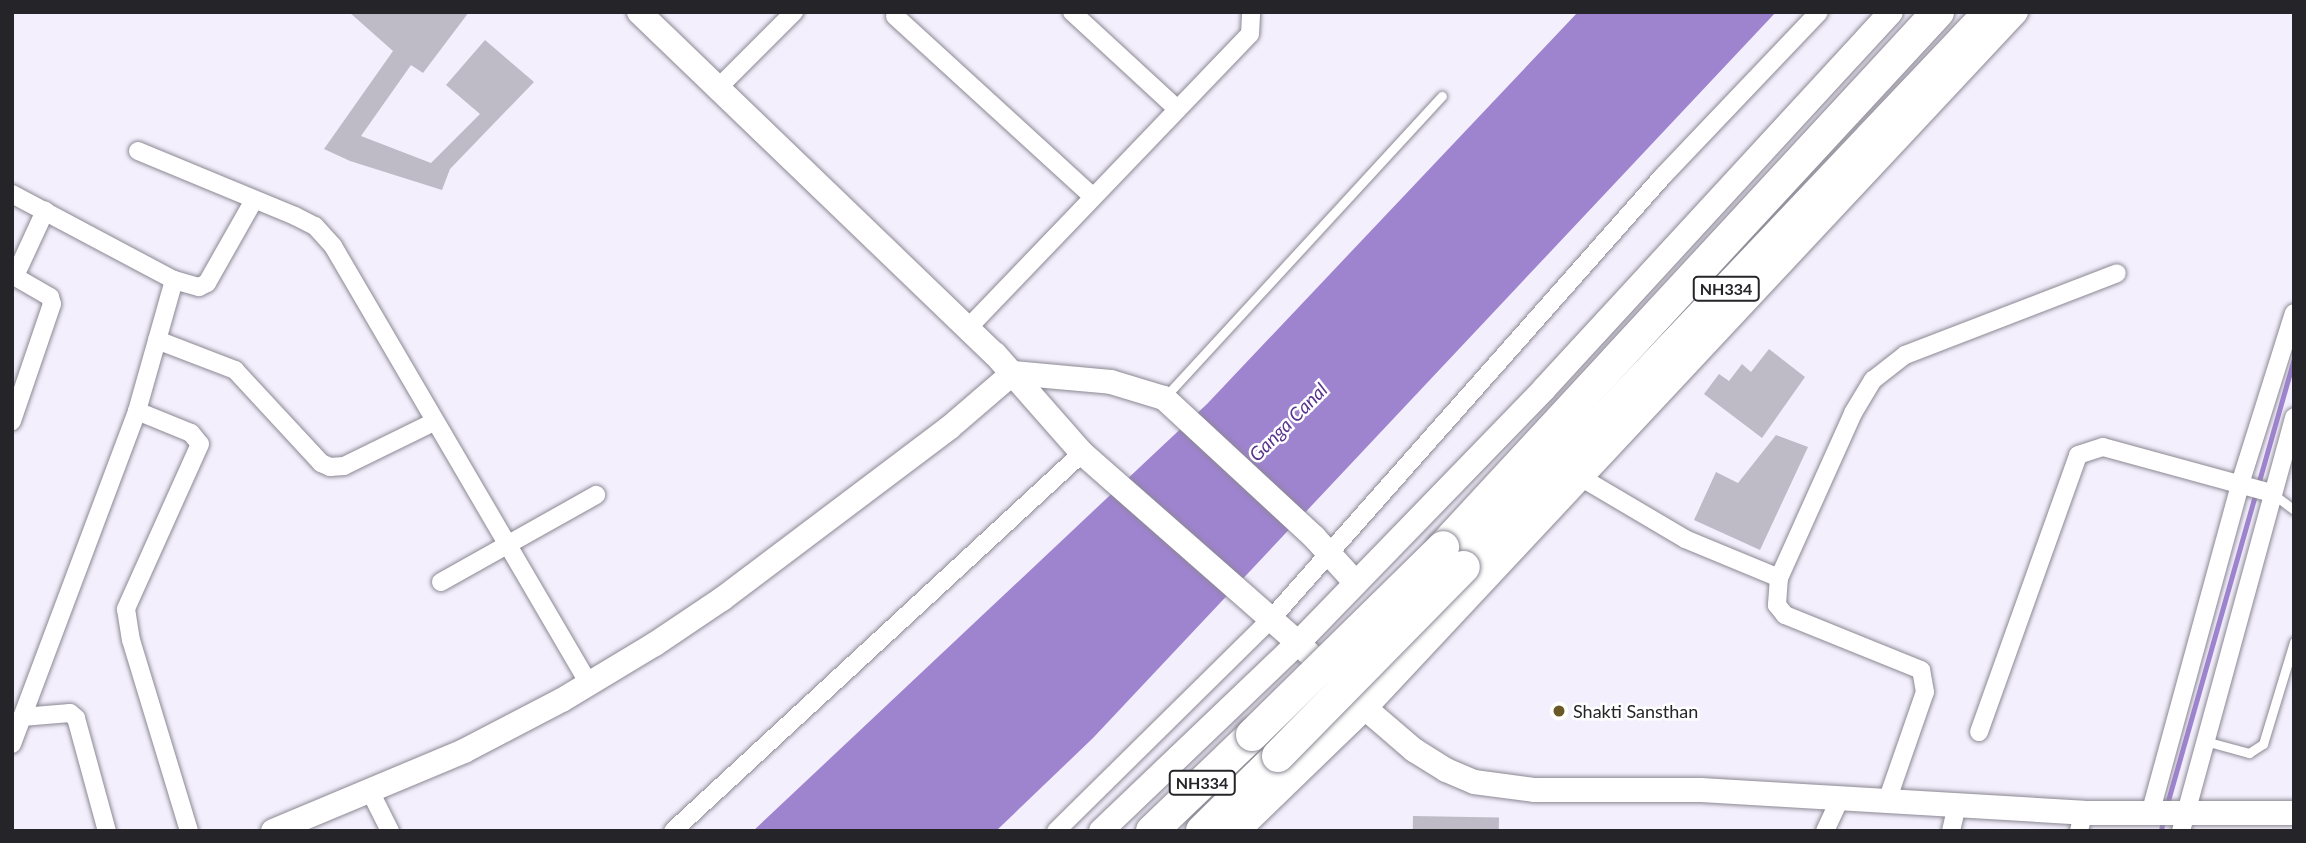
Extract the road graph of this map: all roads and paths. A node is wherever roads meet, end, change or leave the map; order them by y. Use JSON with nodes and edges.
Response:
{"nodes":[{"id":1,"x":639,"y":12,"type":"edge"},
{"id":2,"x":794,"y":12,"type":"edge"},
{"id":3,"x":1072,"y":12,"type":"edge"},
{"id":4,"x":1251,"y":12,"type":"edge"},
{"id":5,"x":1819,"y":12,"type":"edge"},
{"id":6,"x":1891,"y":12,"type":"edge"},
{"id":7,"x":1938,"y":12,"type":"edge"},
{"id":8,"x":1990,"y":12,"type":"edge"},
{"id":9,"x":2016,"y":12,"type":"edge"},
{"id":10,"x":895,"y":16,"type":"dead end"},
{"id":11,"x":720,"y":86,"type":"junction"},
{"id":12,"x":1442,"y":96,"type":"dead end"},
{"id":13,"x":1177,"y":109,"type":"junction"},
{"id":14,"x":138,"y":151,"type":"dead end"},
{"id":15,"x":12,"y":194,"type":"edge"},
{"id":16,"x":1092,"y":196,"type":"junction"},
{"id":17,"x":254,"y":200,"type":"junction"},
{"id":18,"x":45,"y":211,"type":"junction"},
{"id":19,"x":2117,"y":273,"type":"dead end"},
{"id":20,"x":13,"y":275,"type":"edge"},
{"id":21,"x":174,"y":280,"type":"junction"},
{"id":22,"x":2294,"y":313,"type":"edge"},
{"id":23,"x":968,"y":328,"type":"junction"},
{"id":24,"x":157,"y":340,"type":"junction"},
{"id":25,"x":1013,"y":373,"type":"junction"},
{"id":26,"x":1171,"y":403,"type":"junction"},
{"id":27,"x":137,"y":411,"type":"junction"},
{"id":28,"x":2294,"y":417,"type":"edge"},
{"id":29,"x":12,"y":421,"type":"edge"},
{"id":30,"x":434,"y":422,"type":"junction"},
{"id":31,"x":1082,"y":453,"type":"junction"},
{"id":32,"x":1582,"y":478,"type":"junction"},
{"id":33,"x":2256,"y":489,"type":"junction"},
{"id":34,"x":596,"y":495,"type":"dead end"},
{"id":35,"x":2294,"y":510,"type":"edge"},
{"id":36,"x":1322,"y":546,"type":"junction"},
{"id":37,"x":507,"y":548,"type":"junction"},
{"id":38,"x":1454,"y":557,"type":"junction"},
{"id":39,"x":1779,"y":578,"type":"junction"},
{"id":40,"x":440,"y":582,"type":"dead end"},
{"id":41,"x":1356,"y":583,"type":"junction"},
{"id":42,"x":1271,"y":619,"type":"junction"},
{"id":43,"x":2294,"y":642,"type":"edge"},
{"id":44,"x":1298,"y":643,"type":"junction"},
{"id":45,"x":588,"y":682,"type":"junction"},
{"id":46,"x":1365,"y":708,"type":"junction"},
{"id":47,"x":22,"y":718,"type":"junction"},
{"id":48,"x":1979,"y":732,"type":"dead end"},
{"id":49,"x":2205,"y":741,"type":"junction"},
{"id":50,"x":12,"y":744,"type":"edge"},
{"id":51,"x":370,"y":791,"type":"junction"},
{"id":52,"x":1840,"y":799,"type":"junction"},
{"id":53,"x":1887,"y":801,"type":"junction"},
{"id":54,"x":1957,"y":804,"type":"junction"},
{"id":55,"x":2294,"y":813,"type":"edge"},
{"id":56,"x":2150,"y":814,"type":"junction"},
{"id":57,"x":2081,"y":822,"type":"edge"},
{"id":58,"x":2183,"y":822,"type":"edge"},
{"id":59,"x":107,"y":831,"type":"edge"},
{"id":60,"x":188,"y":831,"type":"edge"},
{"id":61,"x":273,"y":831,"type":"edge"},
{"id":62,"x":390,"y":831,"type":"edge"},
{"id":63,"x":673,"y":831,"type":"edge"},
{"id":64,"x":1056,"y":831,"type":"edge"},
{"id":65,"x":1101,"y":831,"type":"edge"},
{"id":66,"x":1152,"y":831,"type":"edge"},
{"id":67,"x":1202,"y":831,"type":"edge"},
{"id":68,"x":1238,"y":831,"type":"edge"},
{"id":69,"x":1825,"y":831,"type":"edge"},
{"id":70,"x":1951,"y":831,"type":"edge"}],
"edges":[{"from":1,"to":11,"type":"street"},
{"from":2,"to":11,"type":"street"},
{"from":3,"to":13,"type":"street"},
{"from":4,"to":13,"type":"street"},
{"from":5,"to":36,"type":"street"},
{"from":6,"to":41,"type":"street"},
{"from":7,"to":38,"type":"highway","number":"NH334"},
{"from":8,"to":38,"type":"highway","number":"NH334"},
{"from":9,"to":32,"type":"street"},
{"from":10,"to":16,"type":"street"},
{"from":11,"to":23,"type":"street"},
{"from":12,"to":26,"type":"lane"},
{"from":13,"to":16,"type":"street"},
{"from":14,"to":17,"type":"street"},
{"from":15,"to":18,"type":"street"},
{"from":16,"to":23,"type":"street"},
{"from":17,"to":21,"type":"street"},
{"from":17,"to":30,"type":"street"},
{"from":18,"to":20,"type":"street"},
{"from":18,"to":21,"type":"street"},
{"from":19,"to":39,"type":"street"},
{"from":20,"to":29,"type":"street"},
{"from":21,"to":24,"type":"street"},
{"from":22,"to":33,"type":"street"},
{"from":23,"to":25,"type":"street"},
{"from":24,"to":27,"type":"street"},
{"from":24,"to":30,"type":"street"},
{"from":25,"to":26,"type":"street"},
{"from":25,"to":31,"type":"street"},
{"from":25,"to":45,"type":"street"},
{"from":26,"to":36,"type":"street"},
{"from":27,"to":47,"type":"street"},
{"from":27,"to":60,"type":"street"},
{"from":28,"to":33,"type":"street"},
{"from":30,"to":37,"type":"street"},
{"from":31,"to":42,"type":"street"},
{"from":31,"to":63,"type":"street"},
{"from":32,"to":39,"type":"street"},
{"from":32,"to":46,"type":"street"},
{"from":33,"to":35,"type":"lane"},
{"from":33,"to":48,"type":"street"},
{"from":33,"to":49,"type":"street"},
{"from":33,"to":56,"type":"street"},
{"from":34,"to":37,"type":"street"},
{"from":36,"to":41,"type":"street"},
{"from":36,"to":42,"type":"street"},
{"from":37,"to":40,"type":"street"},
{"from":37,"to":45,"type":"street"},
{"from":38,"to":66,"type":"highway","number":"NH334","bridge":true},
{"from":38,"to":67,"type":"highway","number":"NH334","bridge":true},
{"from":39,"to":53,"type":"street"},
{"from":41,"to":44,"type":"street"},
{"from":42,"to":44,"type":"street"},
{"from":42,"to":64,"type":"street"},
{"from":43,"to":49,"type":"lane"},
{"from":44,"to":46,"type":"street"},
{"from":44,"to":65,"type":"street"},
{"from":45,"to":51,"type":"street"},
{"from":46,"to":52,"type":"street"},
{"from":46,"to":68,"type":"street"},
{"from":47,"to":50,"type":"street"},
{"from":47,"to":59,"type":"street"},
{"from":49,"to":58,"type":"street"},
{"from":51,"to":61,"type":"street"},
{"from":51,"to":62,"type":"street"},
{"from":52,"to":53,"type":"street"},
{"from":52,"to":69,"type":"street"},
{"from":53,"to":54,"type":"street"},
{"from":54,"to":57,"type":"street"},
{"from":54,"to":70,"type":"street"},
{"from":55,"to":58,"type":"street"},
{"from":56,"to":57,"type":"street"},
{"from":56,"to":58,"type":"street"}]}
